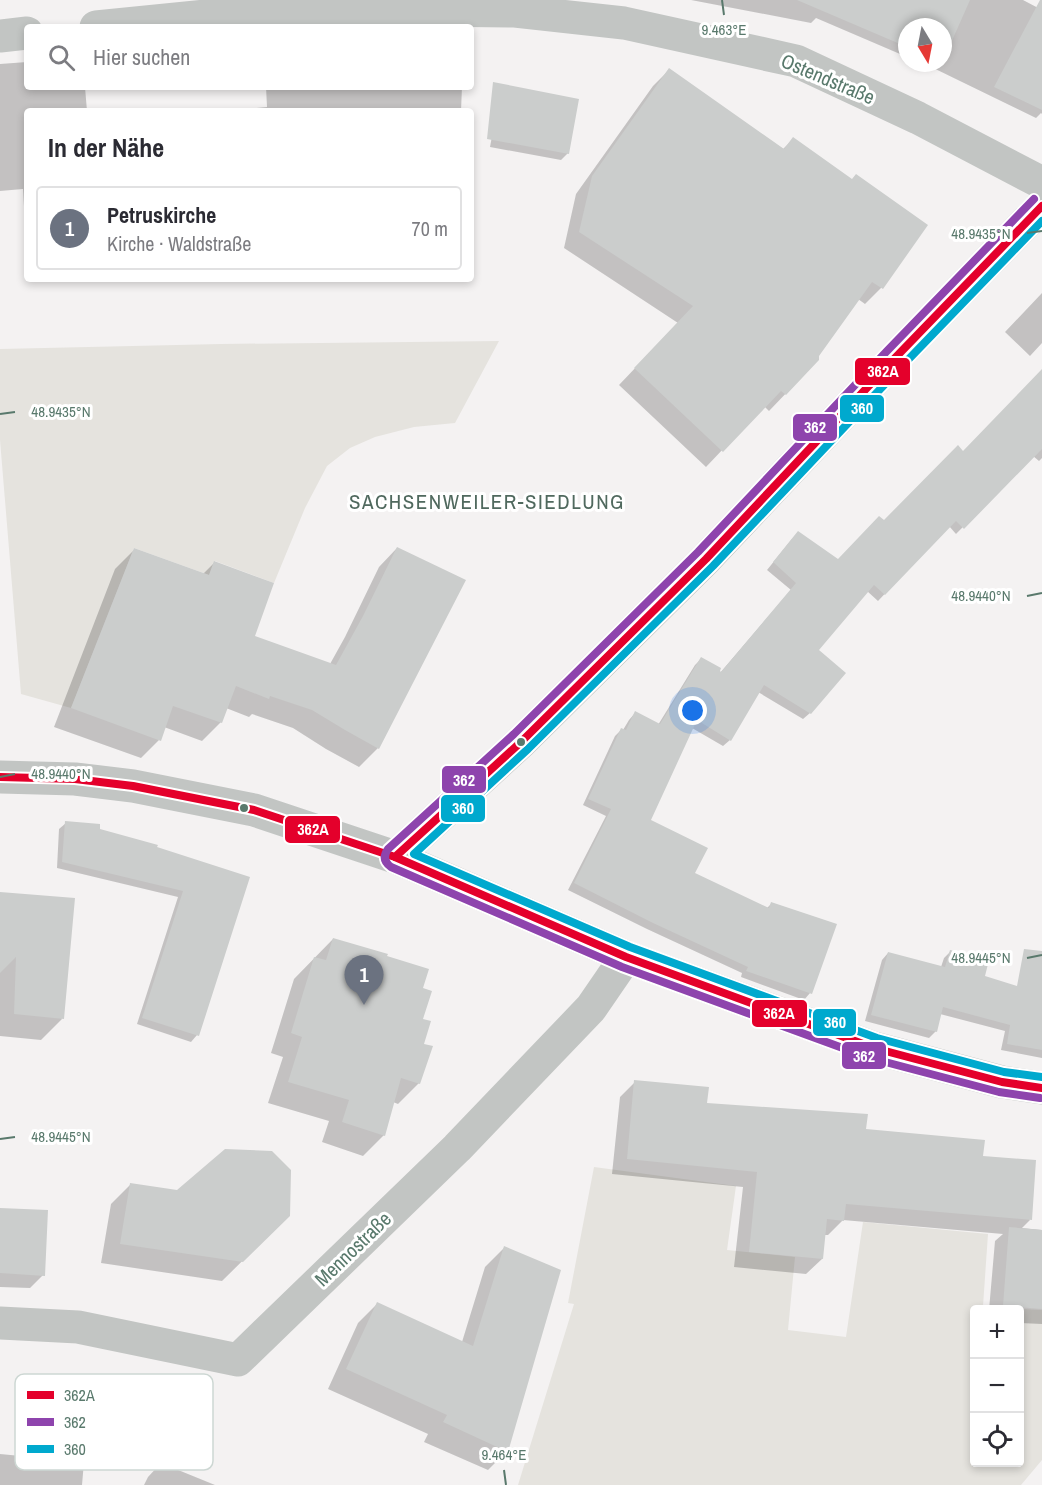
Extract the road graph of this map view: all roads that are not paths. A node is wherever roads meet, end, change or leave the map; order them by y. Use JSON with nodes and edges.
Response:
{"nodes":[{"id":1,"x":126,"y":24,"type":"edge"},
{"id":2,"x":24,"y":33,"type":"edge"},
{"id":3,"x":0,"y":36,"type":"edge"},
{"id":4,"x":1042,"y":183,"type":"edge"},
{"id":5,"x":1042,"y":206,"type":"edge"},
{"id":6,"x":0,"y":777,"type":"edge"},
{"id":7,"x":394,"y":857,"type":"junction"},
{"id":8,"x":626,"y":957,"type":"junction"},
{"id":9,"x":1042,"y":1088,"type":"edge"},
{"id":10,"x":0,"y":1323,"type":"edge"}],
"edges":[{"from":1,"to":4,"type":"street","name":"Ostendstraße"},
{"from":2,"to":3,"type":"street"},
{"from":5,"to":7,"type":"street"},
{"from":6,"to":7,"type":"street"},
{"from":7,"to":8,"type":"street"},
{"from":8,"to":9,"type":"street"},
{"from":8,"to":10,"type":"street","name":"Mennostraße"}]}
